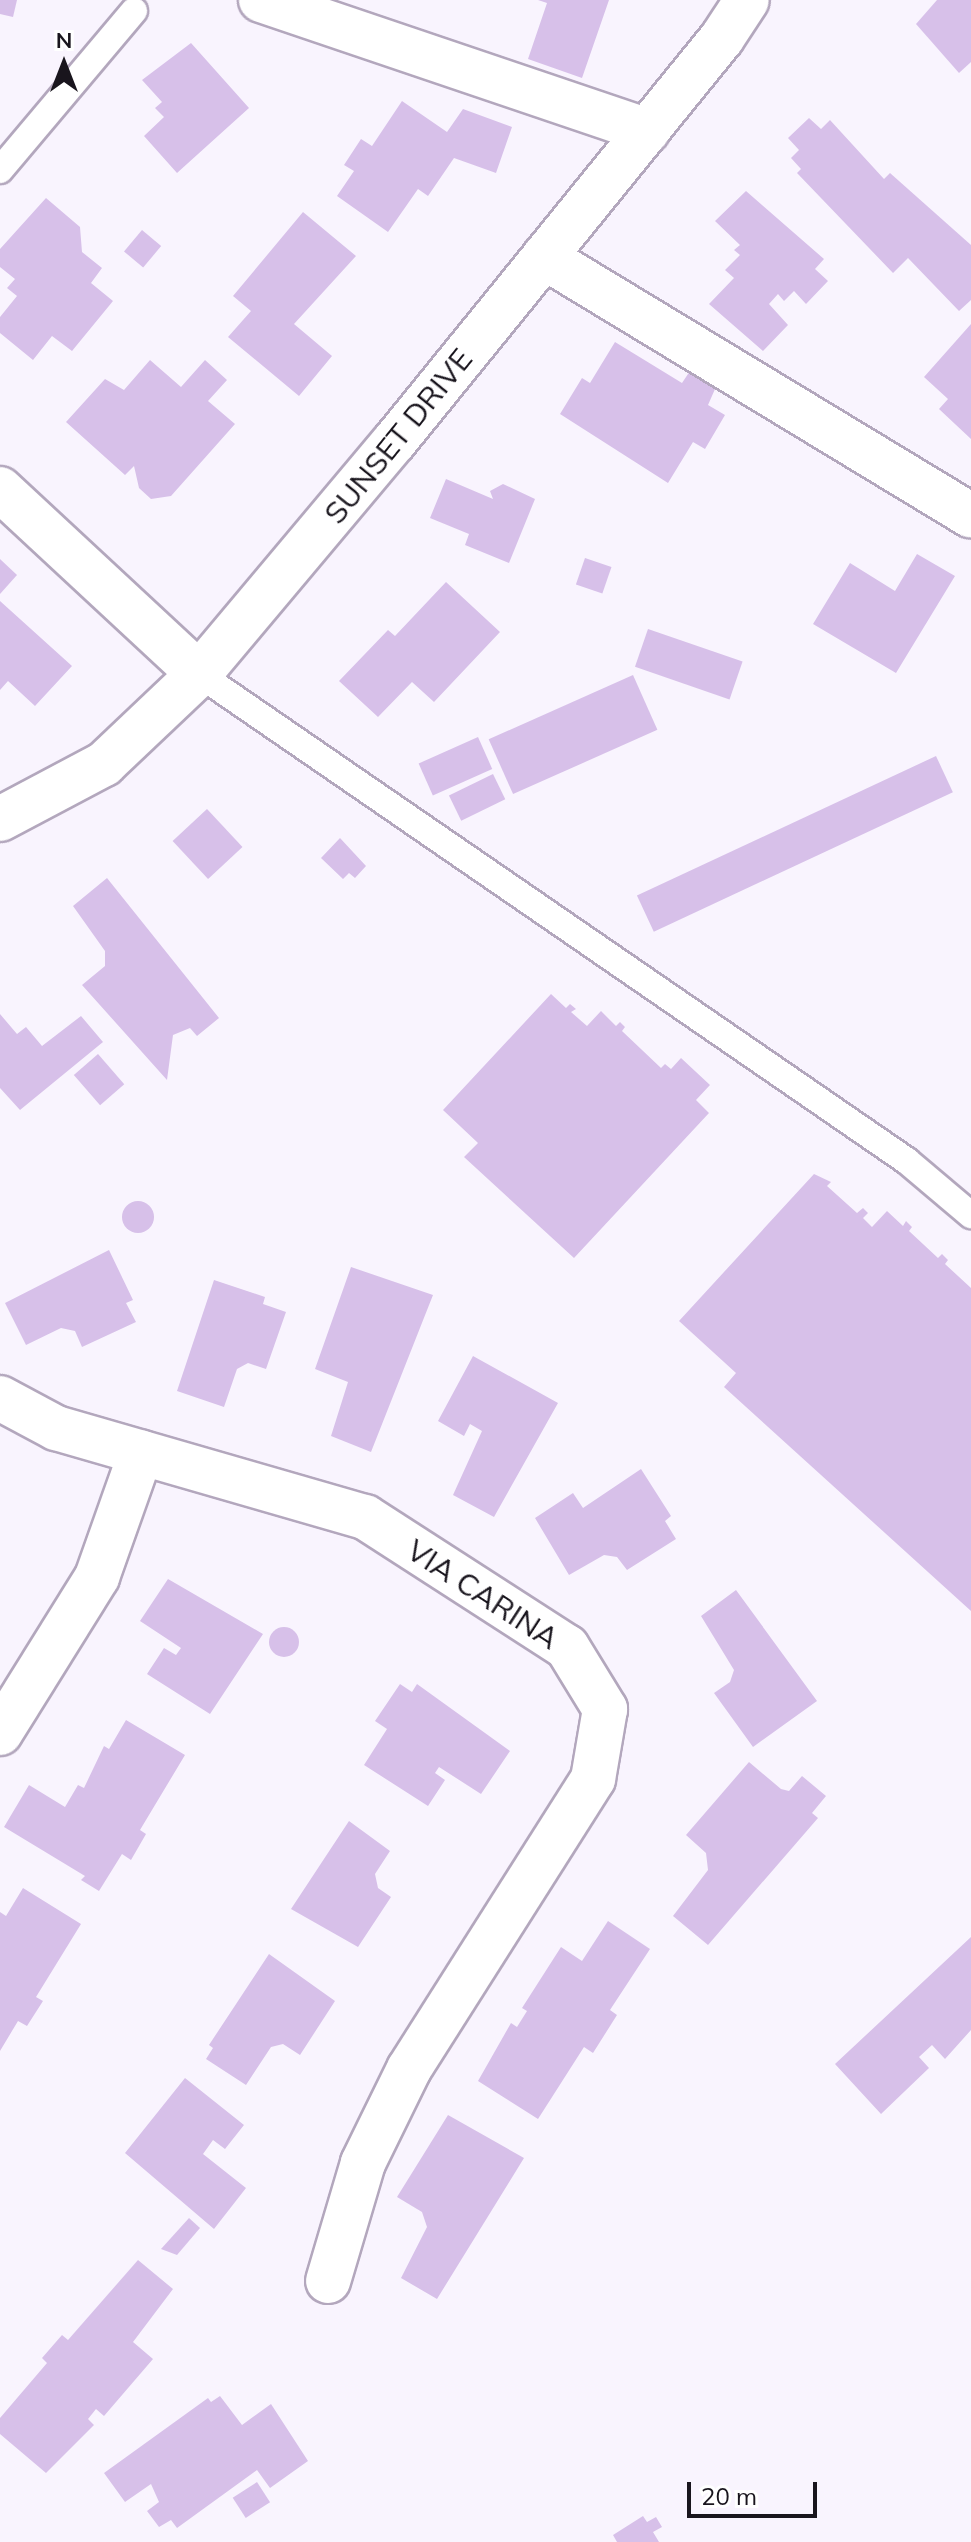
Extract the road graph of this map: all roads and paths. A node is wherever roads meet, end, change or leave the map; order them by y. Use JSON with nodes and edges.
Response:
{"nodes":[{"id":1,"x":261,"y":0,"type":"edge"},
{"id":2,"x":747,"y":0,"type":"edge"},
{"id":3,"x":134,"y":11,"type":"dead end"},
{"id":4,"x":647,"y":131,"type":"junction"},
{"id":5,"x":0,"y":170,"type":"edge"},
{"id":6,"x":544,"y":257,"type":"junction"},
{"id":7,"x":0,"y":489,"type":"edge"},
{"id":8,"x":971,"y":516,"type":"edge"},
{"id":9,"x":199,"y":674,"type":"junction"},
{"id":10,"x":0,"y":819,"type":"edge"},
{"id":11,"x":971,"y":1215,"type":"edge"},
{"id":12,"x":0,"y":1398,"type":"edge"},
{"id":13,"x":141,"y":1453,"type":"junction"},
{"id":14,"x":0,"y":1733,"type":"edge"},
{"id":15,"x":328,"y":2281,"type":"dead end"}],
"edges":[{"from":1,"to":4,"type":"street"},
{"from":2,"to":4,"type":"street","name":"SUNSET DRIVE"},
{"from":3,"to":5,"type":"lane"},
{"from":4,"to":6,"type":"street","name":"SUNSET DRIVE"},
{"from":6,"to":8,"type":"street"},
{"from":6,"to":9,"type":"street","name":"SUNSET DRIVE"},
{"from":7,"to":9,"type":"street"},
{"from":9,"to":10,"type":"street","name":"SUNSET DRIVE"},
{"from":9,"to":11,"type":"lane"},
{"from":12,"to":13,"type":"street","name":"VIA CARINA"},
{"from":13,"to":14,"type":"street"},
{"from":13,"to":15,"type":"street","name":"VIA CARINA"}]}
